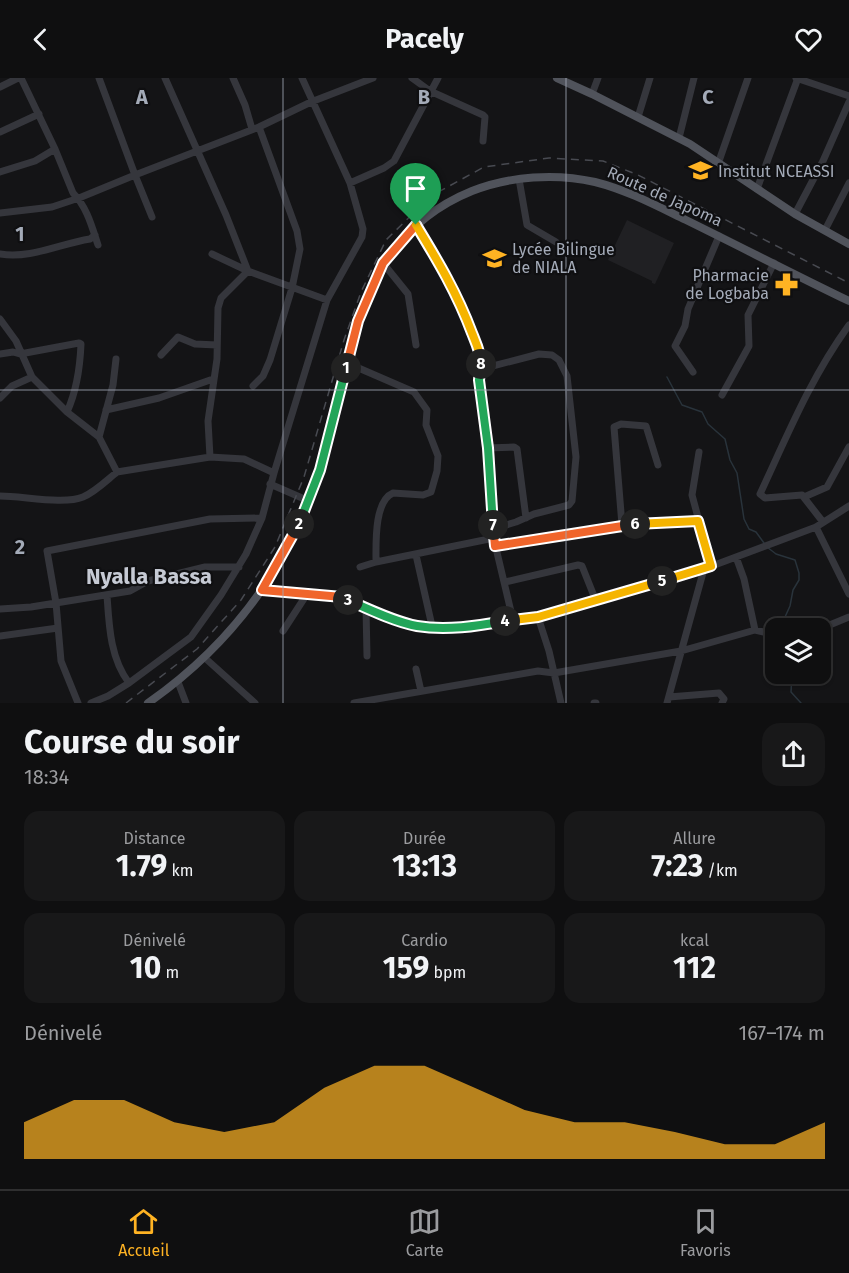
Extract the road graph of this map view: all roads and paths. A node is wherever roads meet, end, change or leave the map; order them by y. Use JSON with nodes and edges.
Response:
{"nodes":[{"id":1,"x":20,"y":78,"type":"edge"},
{"id":2,"x":99,"y":78,"type":"edge"},
{"id":3,"x":165,"y":78,"type":"edge"},
{"id":4,"x":233,"y":78,"type":"edge"},
{"id":5,"x":302,"y":78,"type":"edge"},
{"id":6,"x":373,"y":78,"type":"edge"},
{"id":7,"x":412,"y":78,"type":"edge"},
{"id":8,"x":438,"y":78,"type":"edge"},
{"id":9,"x":557,"y":78,"type":"edge"},
{"id":10,"x":598,"y":78,"type":"edge"},
{"id":11,"x":650,"y":78,"type":"edge"},
{"id":12,"x":694,"y":78,"type":"edge"},
{"id":13,"x":748,"y":78,"type":"edge"},
{"id":14,"x":798,"y":78,"type":"edge"},
{"id":15,"x":0,"y":87,"type":"edge"},
{"id":16,"x":430,"y":91,"type":"junction"},
{"id":17,"x":592,"y":94,"type":"junction"},
{"id":18,"x":849,"y":96,"type":"edge"},
{"id":19,"x":311,"y":102,"type":"junction"},
{"id":20,"x":849,"y":102,"type":"edge"},
{"id":21,"x":39,"y":114,"type":"junction"},
{"id":22,"x":638,"y":117,"type":"junction"},
{"id":23,"x":841,"y":119,"type":"junction"},
{"id":24,"x":849,"y":122,"type":"edge"},
{"id":25,"x":256,"y":128,"type":"junction"},
{"id":26,"x":0,"y":132,"type":"edge"},
{"id":27,"x":679,"y":138,"type":"junction"},
{"id":28,"x":483,"y":141,"type":"dead end"},
{"id":29,"x":55,"y":149,"type":"junction"},
{"id":30,"x":197,"y":151,"type":"junction"},
{"id":31,"x":719,"y":161,"type":"junction"},
{"id":32,"x":0,"y":172,"type":"edge"},
{"id":33,"x":135,"y":175,"type":"junction"},
{"id":34,"x":519,"y":179,"type":"junction"},
{"id":35,"x":350,"y":183,"type":"junction"},
{"id":36,"x":849,"y":183,"type":"edge"},
{"id":37,"x":757,"y":189,"type":"junction"},
{"id":38,"x":79,"y":198,"type":"junction"},
{"id":39,"x":0,"y":213,"type":"edge"},
{"id":40,"x":795,"y":214,"type":"junction"},
{"id":41,"x":152,"y":217,"type":"dead end"},
{"id":42,"x":416,"y":225,"type":"junction"},
{"id":43,"x":825,"y":231,"type":"junction"},
{"id":44,"x":94,"y":235,"type":"junction"},
{"id":45,"x":719,"y":236,"type":"junction"},
{"id":46,"x":556,"y":242,"type":"dead end"},
{"id":47,"x":849,"y":244,"type":"edge"},
{"id":48,"x":98,"y":245,"type":"dead end"},
{"id":49,"x":0,"y":254,"type":"edge"},
{"id":50,"x":212,"y":254,"type":"dead end"},
{"id":51,"x":383,"y":263,"type":"junction"},
{"id":52,"x":774,"y":263,"type":"junction"},
{"id":53,"x":248,"y":271,"type":"junction"},
{"id":54,"x":292,"y":288,"type":"junction"},
{"id":55,"x":327,"y":300,"type":"junction"},
{"id":56,"x":849,"y":301,"type":"edge"},
{"id":57,"x":0,"y":319,"type":"edge"},
{"id":58,"x":849,"y":325,"type":"edge"},
{"id":59,"x":217,"y":345,"type":"junction"},
{"id":60,"x":416,"y":345,"type":"dead end"},
{"id":61,"x":0,"y":354,"type":"edge"},
{"id":62,"x":20,"y":354,"type":"junction"},
{"id":63,"x":161,"y":356,"type":"dead end"},
{"id":64,"x":116,"y":359,"type":"dead end"},
{"id":65,"x":347,"y":363,"type":"junction"},
{"id":66,"x":480,"y":369,"type":"junction"},
{"id":67,"x":693,"y":372,"type":"dead end"},
{"id":68,"x":32,"y":377,"type":"junction"},
{"id":69,"x":213,"y":379,"type":"junction"},
{"id":70,"x":253,"y":386,"type":"dead end"},
{"id":71,"x":722,"y":395,"type":"dead end"},
{"id":72,"x":0,"y":398,"type":"edge"},
{"id":73,"x":106,"y":410,"type":"junction"},
{"id":74,"x":67,"y":412,"type":"junction"},
{"id":75,"x":99,"y":437,"type":"junction"},
{"id":76,"x":849,"y":447,"type":"edge"},
{"id":77,"x":488,"y":448,"type":"junction"},
{"id":78,"x":699,"y":452,"type":"dead end"},
{"id":79,"x":210,"y":457,"type":"junction"},
{"id":80,"x":658,"y":465,"type":"dead end"},
{"id":81,"x":117,"y":472,"type":"junction"},
{"id":82,"x":274,"y":473,"type":"junction"},
{"id":83,"x":270,"y":484,"type":"junction"},
{"id":84,"x":0,"y":496,"type":"edge"},
{"id":85,"x":804,"y":497,"type":"junction"},
{"id":86,"x":309,"y":501,"type":"junction"},
{"id":87,"x":849,"y":506,"type":"edge"},
{"id":88,"x":262,"y":518,"type":"junction"},
{"id":89,"x":526,"y":518,"type":"junction"},
{"id":90,"x":698,"y":521,"type":"junction"},
{"id":91,"x":622,"y":525,"type":"junction"},
{"id":92,"x":819,"y":525,"type":"junction"},
{"id":93,"x":493,"y":529,"type":"junction"},
{"id":94,"x":494,"y":542,"type":"junction"},
{"id":95,"x":416,"y":555,"type":"junction"},
{"id":96,"x":736,"y":557,"type":"junction"},
{"id":97,"x":376,"y":562,"type":"junction"},
{"id":98,"x":239,"y":567,"type":"junction"},
{"id":99,"x":360,"y":567,"type":"dead end"},
{"id":100,"x":708,"y":567,"type":"junction"},
{"id":101,"x":505,"y":582,"type":"junction"},
{"id":102,"x":262,"y":590,"type":"junction"},
{"id":103,"x":307,"y":594,"type":"junction"},
{"id":104,"x":849,"y":594,"type":"edge"},
{"id":105,"x":107,"y":595,"type":"junction"},
{"id":106,"x":596,"y":601,"type":"junction"},
{"id":107,"x":56,"y":603,"type":"junction"},
{"id":108,"x":366,"y":608,"type":"junction"},
{"id":109,"x":0,"y":609,"type":"edge"},
{"id":110,"x":538,"y":617,"type":"junction"},
{"id":111,"x":849,"y":617,"type":"edge"},
{"id":112,"x":513,"y":620,"type":"junction"},
{"id":113,"x":831,"y":624,"type":"edge"},
{"id":114,"x":432,"y":626,"type":"junction"},
{"id":115,"x":58,"y":628,"type":"junction"},
{"id":116,"x":755,"y":630,"type":"junction"},
{"id":117,"x":283,"y":631,"type":"dead end"},
{"id":118,"x":765,"y":632,"type":"edge"},
{"id":119,"x":0,"y":636,"type":"edge"},
{"id":120,"x":681,"y":651,"type":"junction"},
{"id":121,"x":367,"y":656,"type":"dead end"},
{"id":122,"x":205,"y":658,"type":"junction"},
{"id":123,"x":416,"y":669,"type":"dead end"},
{"id":124,"x":554,"y":673,"type":"junction"},
{"id":125,"x":178,"y":682,"type":"junction"},
{"id":126,"x":129,"y":683,"type":"junction"},
{"id":127,"x":421,"y":691,"type":"junction"},
{"id":128,"x":668,"y":700,"type":"edge"},
{"id":129,"x":78,"y":703,"type":"edge"},
{"id":130,"x":91,"y":703,"type":"edge"},
{"id":131,"x":148,"y":703,"type":"edge"},
{"id":132,"x":186,"y":703,"type":"edge"},
{"id":133,"x":255,"y":703,"type":"edge"},
{"id":134,"x":354,"y":703,"type":"edge"},
{"id":135,"x":559,"y":703,"type":"edge"},
{"id":136,"x":722,"y":703,"type":"edge"}],
"edges":[{"from":1,"to":15,"type":"street"},
{"from":1,"to":21,"type":"street"},
{"from":2,"to":33,"type":"street"},
{"from":3,"to":30,"type":"street"},
{"from":4,"to":25,"type":"street"},
{"from":5,"to":19,"type":"street"},
{"from":6,"to":19,"type":"street"},
{"from":7,"to":16,"type":"street"},
{"from":8,"to":16,"type":"street"},
{"from":9,"to":17,"type":"main road"},
{"from":10,"to":17,"type":"street"},
{"from":11,"to":22,"type":"street"},
{"from":12,"to":27,"type":"street"},
{"from":13,"to":31,"type":"street"},
{"from":14,"to":18,"type":"street"},
{"from":14,"to":37,"type":"street"},
{"from":16,"to":28,"type":"street"},
{"from":16,"to":35,"type":"street"},
{"from":17,"to":22,"type":"main road"},
{"from":19,"to":25,"type":"street"},
{"from":19,"to":35,"type":"street"},
{"from":20,"to":23,"type":"street"},
{"from":21,"to":26,"type":"street"},
{"from":21,"to":29,"type":"street"},
{"from":22,"to":27,"type":"main road"},
{"from":23,"to":24,"type":"street"},
{"from":23,"to":40,"type":"street"},
{"from":25,"to":30,"type":"street"},
{"from":25,"to":54,"type":"street"},
{"from":27,"to":31,"type":"main road"},
{"from":29,"to":32,"type":"street"},
{"from":29,"to":38,"type":"street"},
{"from":30,"to":33,"type":"street"},
{"from":30,"to":53,"type":"street"},
{"from":31,"to":37,"type":"main road"},
{"from":33,"to":38,"type":"street"},
{"from":33,"to":41,"type":"street"},
{"from":34,"to":42,"type":"main road","name":"Route de Japoma"},
{"from":34,"to":45,"type":"main road","name":"Route de Japoma"},
{"from":34,"to":46,"type":"street"},
{"from":35,"to":55,"type":"street"},
{"from":36,"to":43,"type":"street"},
{"from":37,"to":40,"type":"main road"},
{"from":38,"to":39,"type":"street"},
{"from":38,"to":44,"type":"street"},
{"from":40,"to":43,"type":"main road"},
{"from":42,"to":51,"type":"main road","name":"Route de Japoma"},
{"from":42,"to":66,"type":"street"},
{"from":43,"to":47,"type":"main road"},
{"from":44,"to":48,"type":"street"},
{"from":44,"to":49,"type":"street"},
{"from":45,"to":52,"type":"main road","name":"Route de Japoma"},
{"from":45,"to":67,"type":"street"},
{"from":50,"to":53,"type":"street"},
{"from":51,"to":60,"type":"street"},
{"from":51,"to":65,"type":"main road","name":"Route de Japoma"},
{"from":52,"to":56,"type":"main road","name":"Route de Japoma"},
{"from":52,"to":71,"type":"street"},
{"from":53,"to":54,"type":"street"},
{"from":53,"to":59,"type":"street"},
{"from":54,"to":55,"type":"street"},
{"from":54,"to":70,"type":"street"},
{"from":55,"to":82,"type":"street"},
{"from":57,"to":62,"type":"street"},
{"from":58,"to":85,"type":"street"},
{"from":59,"to":63,"type":"street"},
{"from":59,"to":69,"type":"street"},
{"from":61,"to":62,"type":"street"},
{"from":62,"to":68,"type":"street"},
{"from":62,"to":74,"type":"street"},
{"from":64,"to":73,"type":"street"},
{"from":65,"to":86,"type":"main road","name":"Route de Japoma"},
{"from":65,"to":97,"type":"street"},
{"from":66,"to":77,"type":"street"},
{"from":66,"to":89,"type":"street"},
{"from":68,"to":72,"type":"street"},
{"from":68,"to":74,"type":"street"},
{"from":69,"to":73,"type":"street"},
{"from":69,"to":79,"type":"street"},
{"from":73,"to":75,"type":"street"},
{"from":74,"to":75,"type":"street"},
{"from":75,"to":81,"type":"street"},
{"from":76,"to":85,"type":"street"},
{"from":77,"to":89,"type":"street"},
{"from":77,"to":93,"type":"street"},
{"from":78,"to":90,"type":"street"},
{"from":79,"to":81,"type":"street"},
{"from":79,"to":82,"type":"street"},
{"from":80,"to":91,"type":"street"},
{"from":81,"to":84,"type":"street"},
{"from":82,"to":83,"type":"street"},
{"from":83,"to":86,"type":"street"},
{"from":83,"to":88,"type":"street"},
{"from":85,"to":92,"type":"street"},
{"from":86,"to":102,"type":"main road","name":"Route de Japoma"},
{"from":87,"to":92,"type":"street"},
{"from":88,"to":98,"type":"street"},
{"from":88,"to":107,"type":"street"},
{"from":89,"to":93,"type":"street"},
{"from":90,"to":91,"type":"street"},
{"from":90,"to":100,"type":"street"},
{"from":91,"to":94,"type":"street"},
{"from":92,"to":96,"type":"street"},
{"from":92,"to":104,"type":"street"},
{"from":93,"to":94,"type":"street"},
{"from":94,"to":95,"type":"street"},
{"from":94,"to":101,"type":"street"},
{"from":95,"to":97,"type":"street"},
{"from":95,"to":114,"type":"street"},
{"from":96,"to":100,"type":"street"},
{"from":96,"to":116,"type":"street"},
{"from":97,"to":99,"type":"street"},
{"from":98,"to":105,"type":"street"},
{"from":98,"to":126,"type":"street"},
{"from":100,"to":106,"type":"street"},
{"from":100,"to":120,"type":"street"},
{"from":101,"to":106,"type":"street"},
{"from":101,"to":112,"type":"street"},
{"from":102,"to":103,"type":"street"},
{"from":102,"to":122,"type":"main road","name":"Route de Japoma"},
{"from":103,"to":108,"type":"street"},
{"from":103,"to":117,"type":"street"},
{"from":105,"to":107,"type":"street"},
{"from":105,"to":126,"type":"street"},
{"from":106,"to":110,"type":"street"},
{"from":107,"to":109,"type":"street"},
{"from":107,"to":115,"type":"street"},
{"from":108,"to":114,"type":"street"},
{"from":108,"to":121,"type":"street"},
{"from":110,"to":112,"type":"street"},
{"from":110,"to":124,"type":"street"},
{"from":111,"to":113,"type":"street"},
{"from":112,"to":114,"type":"street"},
{"from":115,"to":119,"type":"street"},
{"from":115,"to":129,"type":"street"},
{"from":116,"to":118,"type":"street"},
{"from":116,"to":120,"type":"street"},
{"from":120,"to":124,"type":"street"},
{"from":120,"to":128,"type":"street"},
{"from":122,"to":125,"type":"main road","name":"Route de Japoma"},
{"from":122,"to":133,"type":"street"},
{"from":123,"to":127,"type":"street"},
{"from":124,"to":127,"type":"street"},
{"from":124,"to":135,"type":"street"},
{"from":125,"to":131,"type":"main road","name":"Route de Japoma"},
{"from":125,"to":132,"type":"street"},
{"from":126,"to":130,"type":"street"},
{"from":127,"to":134,"type":"street"},
{"from":128,"to":136,"type":"street"}]}
